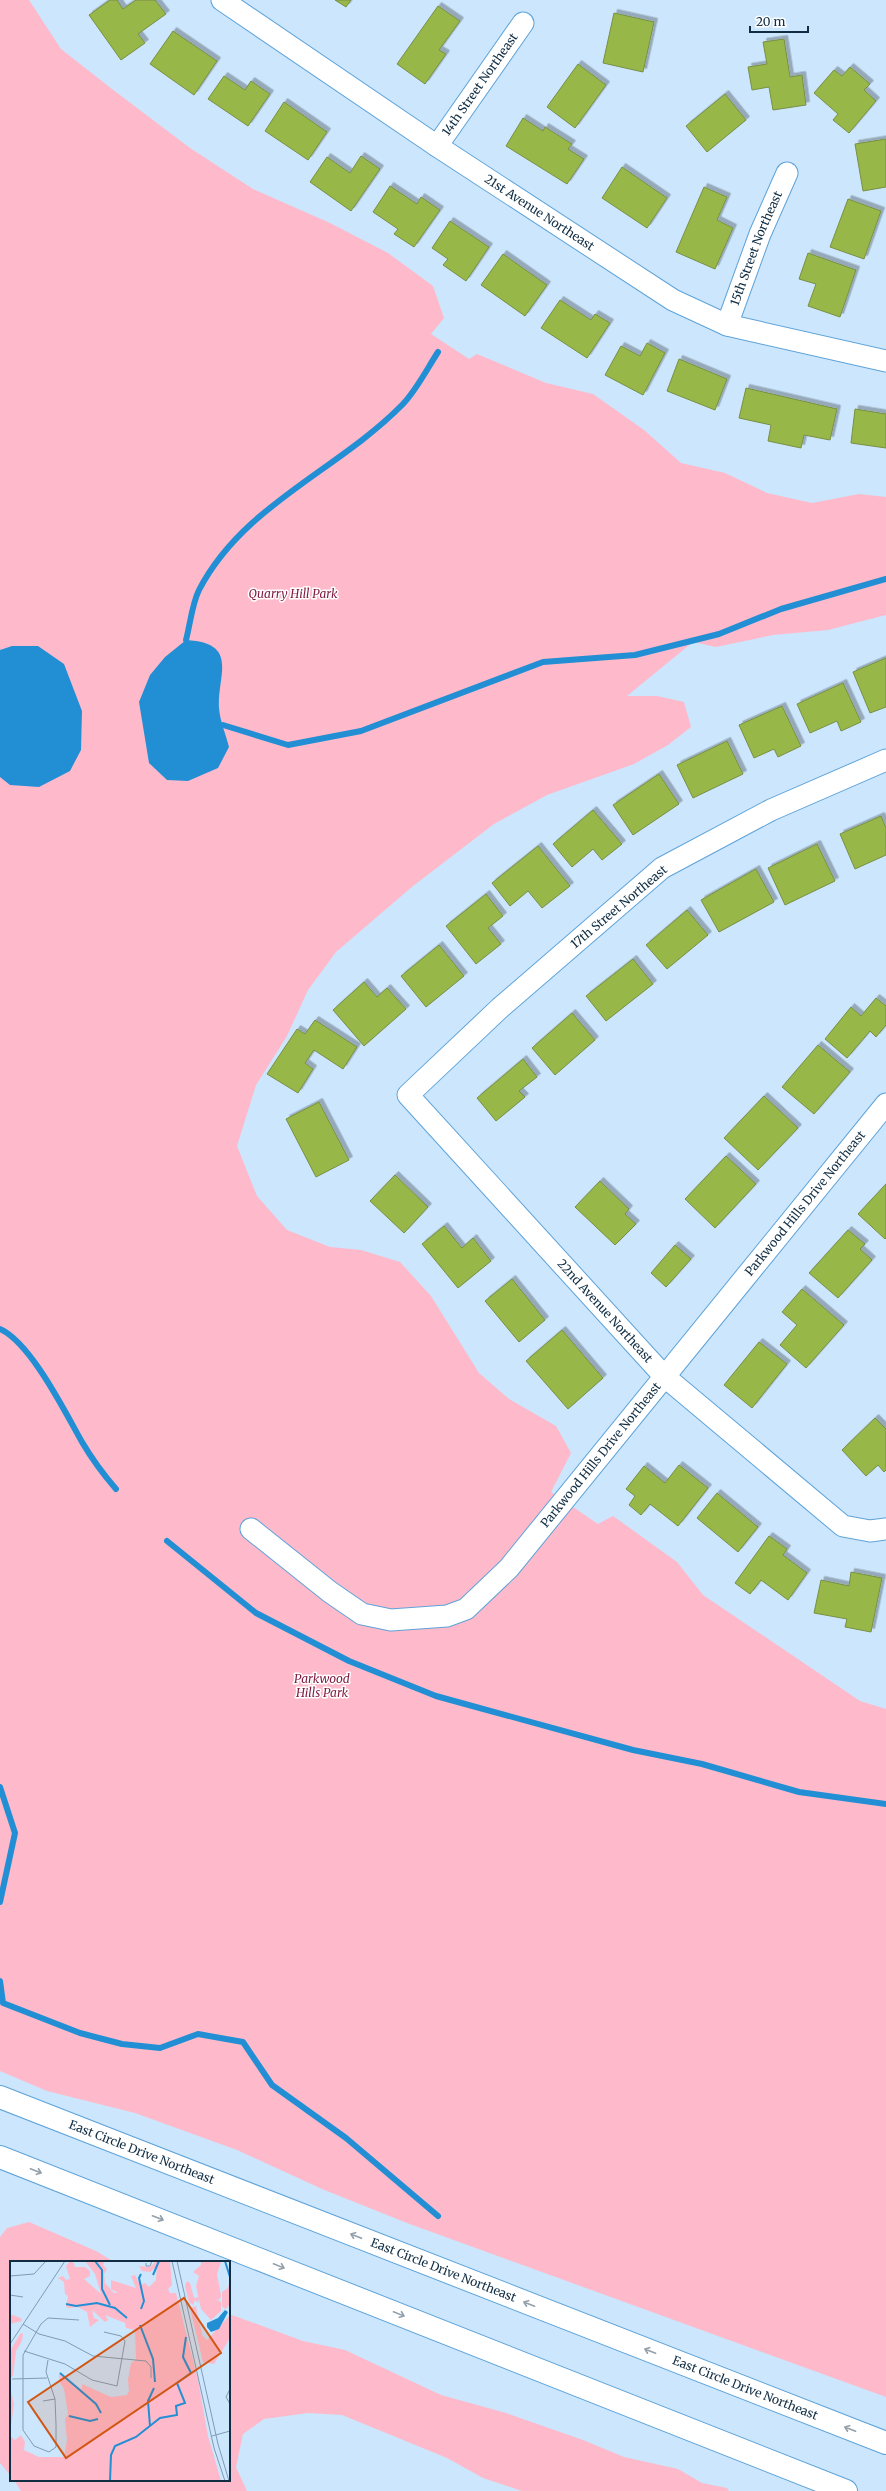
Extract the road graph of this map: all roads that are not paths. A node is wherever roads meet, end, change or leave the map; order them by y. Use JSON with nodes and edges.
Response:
{"nodes":[{"id":1,"x":222,"y":0,"type":"edge"},
{"id":2,"x":523,"y":23,"type":"dead end"},
{"id":3,"x":438,"y":146,"type":"junction"},
{"id":4,"x":787,"y":173,"type":"dead end"},
{"id":5,"x":727,"y":325,"type":"junction"},
{"id":6,"x":886,"y":361,"type":"edge"},
{"id":7,"x":886,"y":760,"type":"edge"},
{"id":8,"x":408,"y":1095,"type":"joint"},
{"id":9,"x":886,"y":1104,"type":"edge"},
{"id":10,"x":664,"y":1376,"type":"junction"},
{"id":11,"x":250,"y":1529,"type":"dead end"},
{"id":12,"x":886,"y":1529,"type":"edge"},
{"id":13,"x":0,"y":2097,"type":"edge"},
{"id":14,"x":0,"y":2157,"type":"edge"},
{"id":15,"x":886,"y":2443,"type":"edge"},
{"id":16,"x":846,"y":2491,"type":"edge"}],
"edges":[{"from":1,"to":3,"type":"street","name":"21st Avenue Northeast"},
{"from":2,"to":3,"type":"street","name":"14th Street Northeast"},
{"from":3,"to":5,"type":"street","name":"21st Avenue Northeast"},
{"from":4,"to":5,"type":"street","name":"15th Street Northeast"},
{"from":5,"to":6,"type":"street","name":"21st Avenue Northeast"},
{"from":7,"to":8,"type":"street","name":"17th Street Northeast"},
{"from":8,"to":10,"type":"street","name":"22nd Avenue Northeast"},
{"from":9,"to":10,"type":"street","name":"Parkwood Hills Drive Northeast"},
{"from":10,"to":11,"type":"street","name":"Parkwood Hills Drive Northeast"},
{"from":10,"to":12,"type":"street","name":"22nd Avenue Northeast"},
{"from":15,"to":13,"type":"main road","name":"East Circle Drive Northeast","one_way":true},
{"from":14,"to":16,"type":"main road","one_way":true}]}
